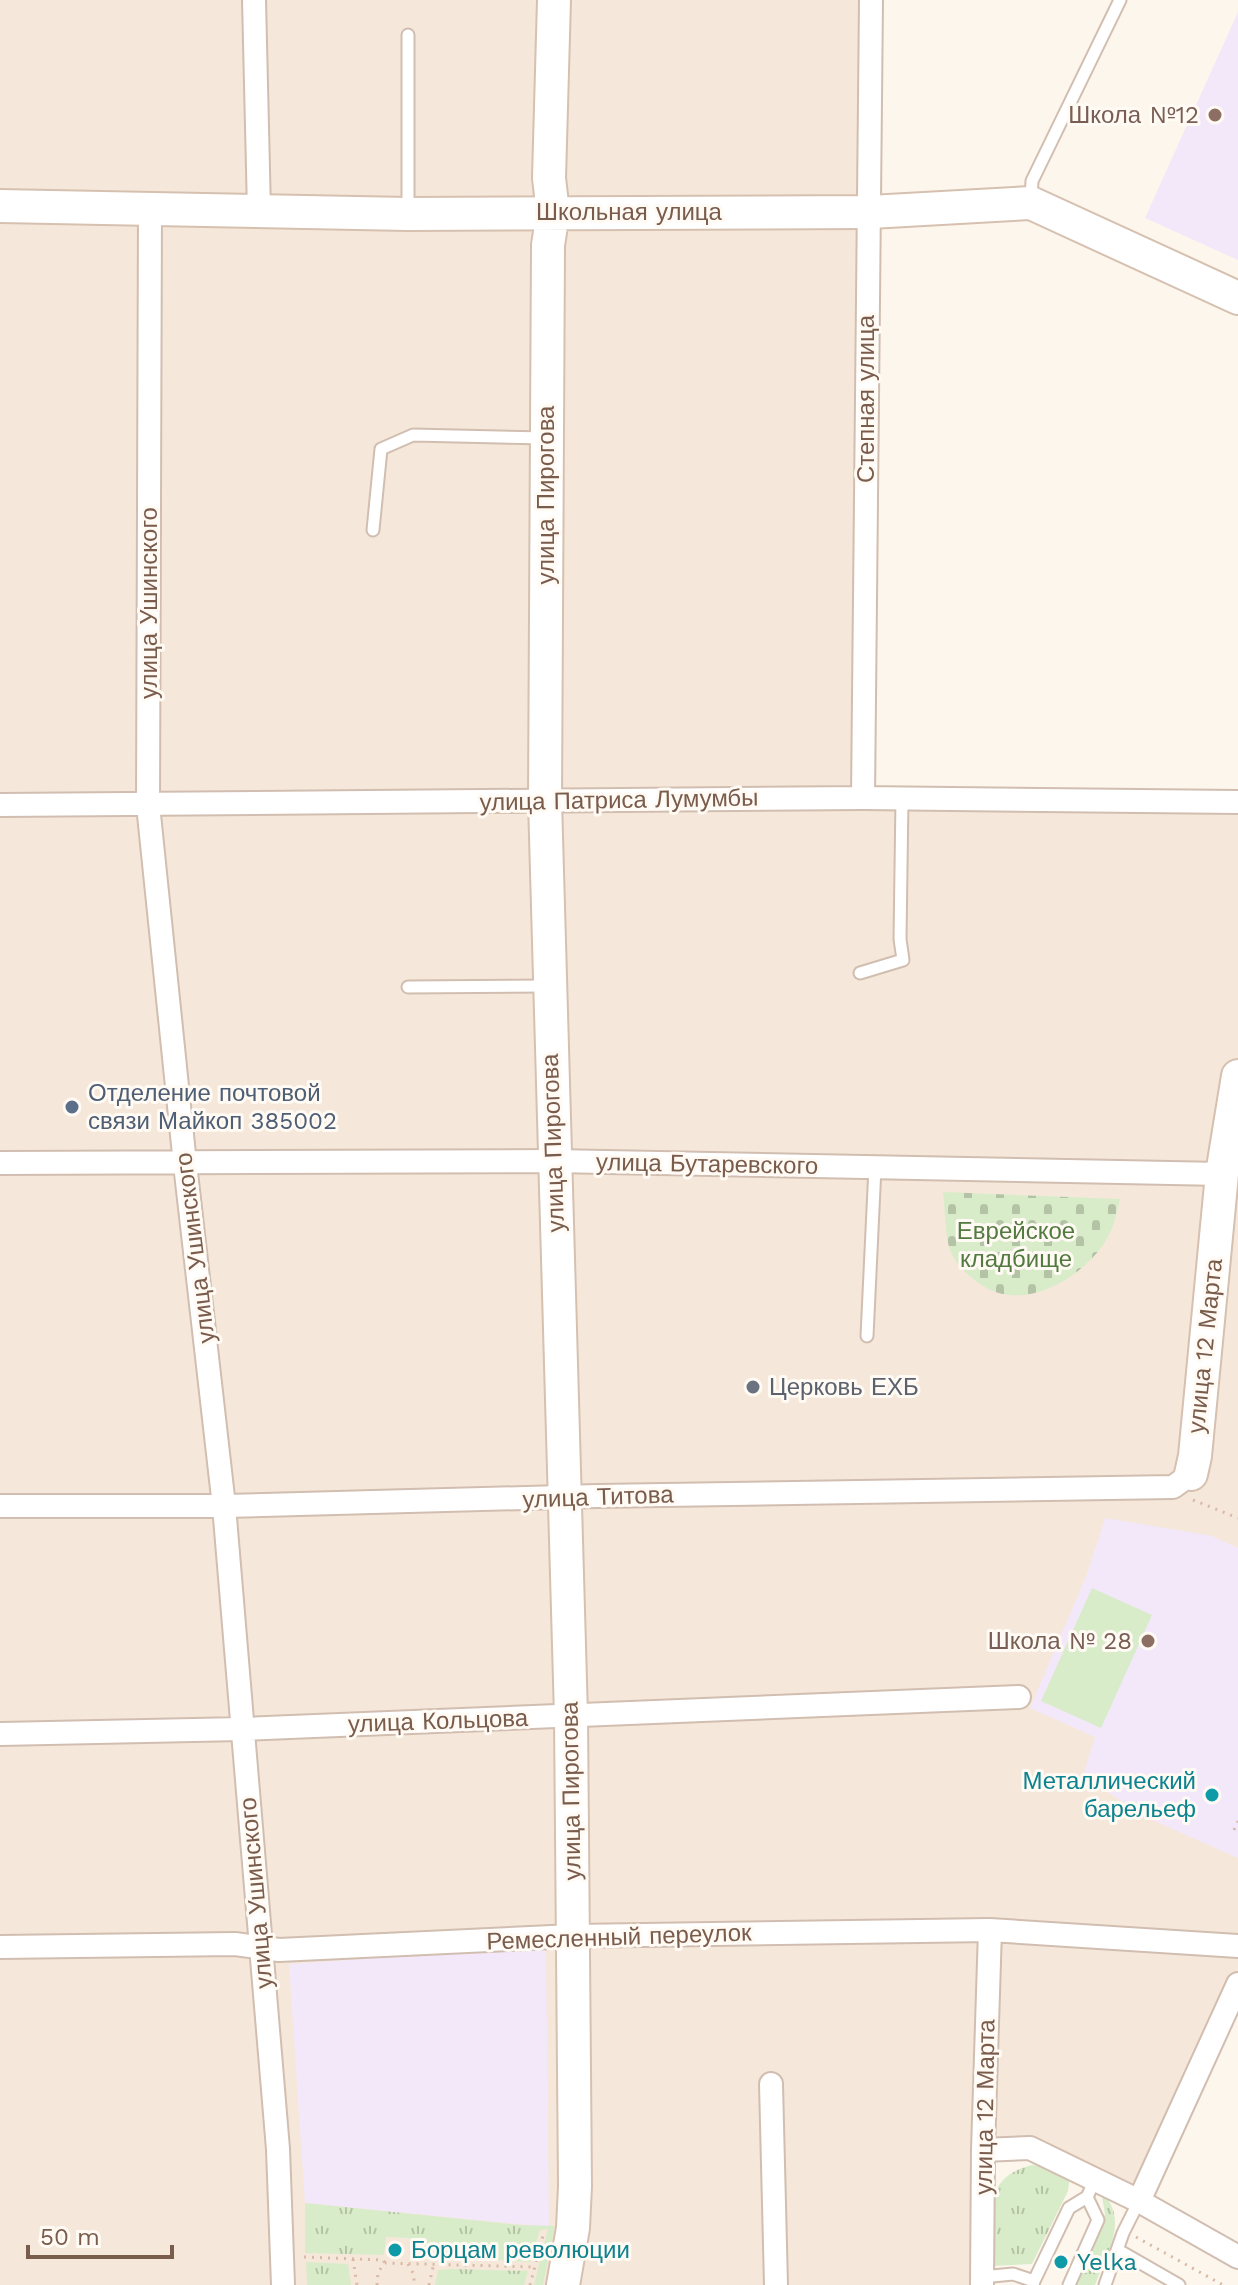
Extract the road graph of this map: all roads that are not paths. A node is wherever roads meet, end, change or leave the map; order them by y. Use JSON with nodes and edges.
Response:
{"nodes":[{"id":1,"x":254,"y":0,"type":"edge"},
{"id":2,"x":554,"y":0,"type":"edge"},
{"id":3,"x":871,"y":0,"type":"edge"},
{"id":4,"x":1120,"y":0,"type":"edge"},
{"id":5,"x":408,"y":35,"type":"dead end"},
{"id":6,"x":1031,"y":203,"type":"junction"},
{"id":7,"x":0,"y":206,"type":"edge"},
{"id":8,"x":150,"y":210,"type":"junction"},
{"id":9,"x":259,"y":211,"type":"junction"},
{"id":10,"x":870,"y":212,"type":"junction"},
{"id":11,"x":553,"y":213,"type":"junction"},
{"id":12,"x":408,"y":214,"type":"junction"},
{"id":13,"x":1238,"y":298,"type":"edge"},
{"id":14,"x":547,"y":438,"type":"junction"},
{"id":15,"x":373,"y":530,"type":"dead end"},
{"id":16,"x":863,"y":798,"type":"junction"},
{"id":17,"x":902,"y":798,"type":"junction"},
{"id":18,"x":545,"y":801,"type":"junction"},
{"id":19,"x":1238,"y":802,"type":"edge"},
{"id":20,"x":0,"y":805,"type":"edge"},
{"id":21,"x":148,"y":805,"type":"junction"},
{"id":22,"x":860,"y":973,"type":"dead end"},
{"id":23,"x":549,"y":986,"type":"junction"},
{"id":24,"x":408,"y":987,"type":"dead end"},
{"id":25,"x":1238,"y":1076,"type":"edge"},
{"id":26,"x":553,"y":1161,"type":"junction"},
{"id":27,"x":0,"y":1163,"type":"edge"},
{"id":28,"x":185,"y":1164,"type":"junction"},
{"id":29,"x":875,"y":1167,"type":"junction"},
{"id":30,"x":1222,"y":1174,"type":"junction"},
{"id":31,"x":867,"y":1336,"type":"dead end"},
{"id":32,"x":1182,"y":1480,"type":"joint"},
{"id":33,"x":564,"y":1497,"type":"junction"},
{"id":34,"x":0,"y":1506,"type":"edge"},
{"id":35,"x":224,"y":1506,"type":"junction"},
{"id":36,"x":1019,"y":1697,"type":"dead end"},
{"id":37,"x":571,"y":1716,"type":"junction"},
{"id":38,"x":242,"y":1729,"type":"junction"},
{"id":39,"x":0,"y":1734,"type":"edge"},
{"id":40,"x":990,"y":1930,"type":"junction"},
{"id":41,"x":573,"y":1936,"type":"junction"},
{"id":42,"x":1238,"y":1946,"type":"edge"},
{"id":43,"x":0,"y":1947,"type":"edge"},
{"id":44,"x":260,"y":1948,"type":"junction"},
{"id":45,"x":1238,"y":1984,"type":"edge"},
{"id":46,"x":771,"y":2084,"type":"dead end"},
{"id":47,"x":983,"y":2150,"type":"junction"},
{"id":48,"x":1091,"y":2188,"type":"junction"},
{"id":49,"x":1139,"y":2201,"type":"junction"},
{"id":50,"x":1118,"y":2250,"type":"junction"},
{"id":51,"x":1238,"y":2257,"type":"edge"},
{"id":52,"x":982,"y":2281,"type":"edge"},
{"id":53,"x":1034,"y":2283,"type":"edge"},
{"id":54,"x":283,"y":2285,"type":"edge"},
{"id":55,"x":563,"y":2285,"type":"edge"},
{"id":56,"x":776,"y":2285,"type":"edge"},
{"id":57,"x":1069,"y":2285,"type":"edge"},
{"id":58,"x":1105,"y":2285,"type":"edge"},
{"id":59,"x":1179,"y":2285,"type":"edge"}],
"edges":[{"from":1,"to":9,"type":"street"},
{"from":2,"to":11,"type":"street","name":"улица Пирогова"},
{"from":3,"to":10,"type":"street","name":"Степная улица"},
{"from":4,"to":6,"type":"lane"},
{"from":5,"to":12,"type":"lane"},
{"from":6,"to":10,"type":"street","name":"Школьная улица"},
{"from":6,"to":13,"type":"street","name":"Школьная улица"},
{"from":7,"to":8,"type":"street","name":"Школьная улица"},
{"from":8,"to":9,"type":"street","name":"Школьная улица"},
{"from":8,"to":21,"type":"street","name":"улица Ушинского"},
{"from":9,"to":12,"type":"street","name":"Школьная улица"},
{"from":10,"to":11,"type":"street","name":"Школьная улица"},
{"from":10,"to":16,"type":"street","name":"Степная улица"},
{"from":11,"to":12,"type":"street","name":"Школьная улица"},
{"from":11,"to":14,"type":"street","name":"улица Пирогова"},
{"from":14,"to":15,"type":"lane"},
{"from":14,"to":18,"type":"street","name":"улица Пирогова"},
{"from":16,"to":17,"type":"street","name":"улица Патриса Лумумбы"},
{"from":16,"to":18,"type":"street","name":"улица Патриса Лумумбы"},
{"from":17,"to":19,"type":"street","name":"улица Патриса Лумумбы"},
{"from":17,"to":22,"type":"lane"},
{"from":18,"to":21,"type":"street","name":"улица Патриса Лумумбы"},
{"from":18,"to":23,"type":"street","name":"улица Пирогова"},
{"from":20,"to":21,"type":"street","name":"улица Патриса Лумумбы"},
{"from":21,"to":28,"type":"street","name":"улица Ушинского"},
{"from":23,"to":24,"type":"lane"},
{"from":23,"to":26,"type":"street","name":"улица Пирогова"},
{"from":25,"to":30,"type":"street","name":"улица 12 Марта"},
{"from":26,"to":28,"type":"street","name":"улица Бутаревского"},
{"from":26,"to":29,"type":"street","name":"улица Бутаревского"},
{"from":26,"to":33,"type":"street","name":"улица Пирогова"},
{"from":27,"to":28,"type":"street","name":"улица Бутаревского"},
{"from":28,"to":35,"type":"street","name":"улица Ушинского"},
{"from":29,"to":30,"type":"street","name":"улица Бутаревского"},
{"from":29,"to":31,"type":"lane"},
{"from":30,"to":32,"type":"street","name":"улица 12 Марта"},
{"from":32,"to":33,"type":"street","name":"улица Титова"},
{"from":33,"to":35,"type":"street","name":"улица Титова"},
{"from":33,"to":37,"type":"street","name":"улица Пирогова"},
{"from":34,"to":35,"type":"street","name":"улица Титова"},
{"from":35,"to":38,"type":"street","name":"улица Ушинского"},
{"from":36,"to":37,"type":"street","name":"улица Кольцова"},
{"from":37,"to":38,"type":"street","name":"улица Кольцова"},
{"from":37,"to":41,"type":"street","name":"улица Пирогова"},
{"from":38,"to":39,"type":"street","name":"улица Кольцова"},
{"from":38,"to":44,"type":"street","name":"улица Ушинского"},
{"from":40,"to":41,"type":"street","name":"Ремесленный переулок"},
{"from":40,"to":42,"type":"street","name":"Ремесленный переулок"},
{"from":40,"to":47,"type":"street","name":"улица 12 Марта"},
{"from":41,"to":44,"type":"street","name":"Ремесленный переулок"},
{"from":41,"to":55,"type":"street","name":"улица Пирогова"},
{"from":43,"to":44,"type":"street","name":"Ремесленный переулок"},
{"from":44,"to":54,"type":"street","name":"улица Ушинского"},
{"from":45,"to":49,"type":"street"},
{"from":46,"to":56,"type":"street"},
{"from":47,"to":48,"type":"street"},
{"from":47,"to":52,"type":"street","name":"улица 12 Марта"},
{"from":48,"to":49,"type":"street"},
{"from":48,"to":53,"type":"lane"},
{"from":48,"to":57,"type":"lane"},
{"from":49,"to":50,"type":"lane"},
{"from":49,"to":51,"type":"street"},
{"from":50,"to":58,"type":"lane"},
{"from":50,"to":59,"type":"lane"},
{"from":52,"to":53,"type":"lane"}]}
